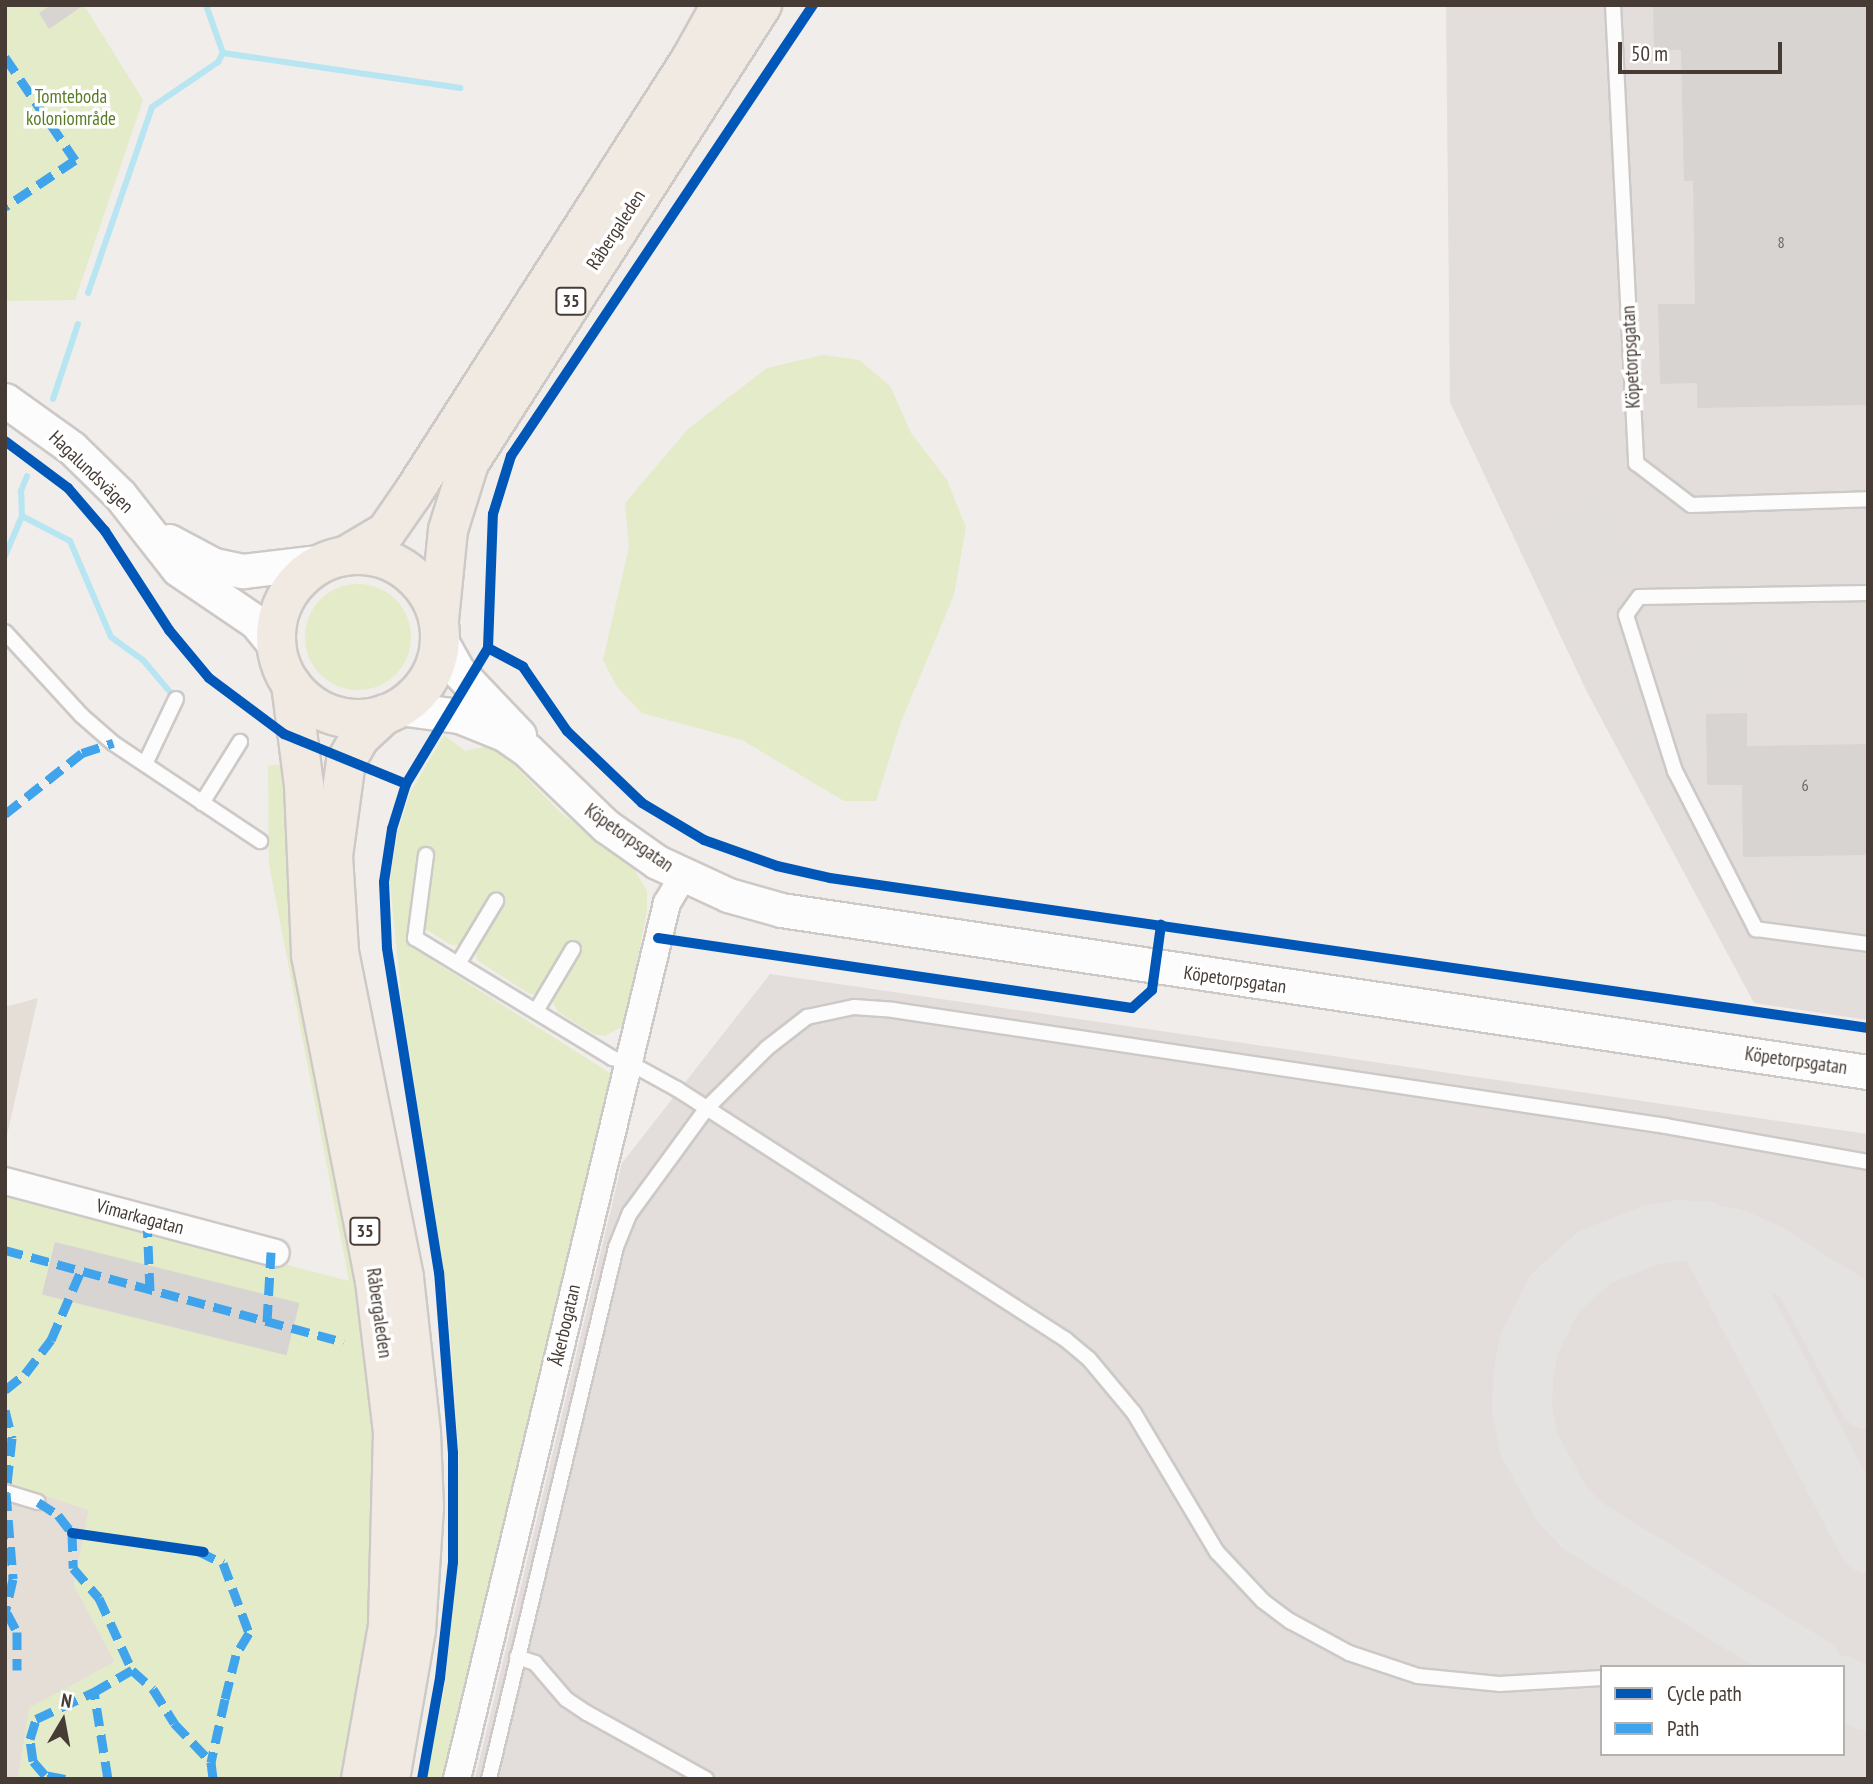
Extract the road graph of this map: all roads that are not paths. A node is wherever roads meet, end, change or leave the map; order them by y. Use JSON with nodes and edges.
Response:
{"nodes":[{"id":1,"x":721,"y":5,"type":"edge"},
{"id":2,"x":762,"y":5,"type":"edge"},
{"id":3,"x":1613,"y":5,"type":"edge"},
{"id":4,"x":5,"y":400,"type":"edge"},
{"id":5,"x":1868,"y":499,"type":"edge"},
{"id":6,"x":141,"y":522,"type":"junction"},
{"id":7,"x":337,"y":558,"type":"junction"},
{"id":8,"x":1868,"y":593,"type":"edge"},
{"id":9,"x":440,"y":630,"type":"junction"},
{"id":10,"x":5,"y":632,"type":"edge"},
{"id":11,"x":277,"y":648,"type":"junction"},
{"id":12,"x":291,"y":684,"type":"junction"},
{"id":13,"x":176,"y":699,"type":"dead end"},
{"id":14,"x":392,"y":711,"type":"junction"},
{"id":15,"x":240,"y":742,"type":"dead end"},
{"id":16,"x":527,"y":750,"type":"junction"},
{"id":17,"x":145,"y":764,"type":"junction"},
{"id":18,"x":202,"y":803,"type":"junction"},
{"id":19,"x":260,"y":841,"type":"dead end"},
{"id":20,"x":426,"y":855,"type":"dead end"},
{"id":21,"x":683,"y":876,"type":"junction"},
{"id":22,"x":496,"y":901,"type":"dead end"},
{"id":23,"x":1868,"y":944,"type":"edge"},
{"id":24,"x":573,"y":949,"type":"dead end"},
{"id":25,"x":458,"y":964,"type":"junction"},
{"id":26,"x":536,"y":1011,"type":"junction"},
{"id":27,"x":628,"y":1062,"type":"junction"},
{"id":28,"x":1868,"y":1072,"type":"edge"},
{"id":29,"x":706,"y":1109,"type":"junction"},
{"id":30,"x":1868,"y":1162,"type":"edge"},
{"id":31,"x":5,"y":1181,"type":"edge"},
{"id":32,"x":276,"y":1253,"type":"dead end"},
{"id":33,"x":5,"y":1492,"type":"edge"},
{"id":34,"x":38,"y":1502,"type":"dead end"},
{"id":35,"x":517,"y":1657,"type":"junction"},
{"id":36,"x":1600,"y":1678,"type":"edge"},
{"id":37,"x":360,"y":1779,"type":"edge"},
{"id":38,"x":390,"y":1779,"type":"edge"},
{"id":39,"x":457,"y":1779,"type":"edge"},
{"id":40,"x":489,"y":1779,"type":"edge"},
{"id":41,"x":706,"y":1779,"type":"edge"}],
"edges":[{"from":1,"to":7,"type":"main road","name":"Råbergaleden","number":"35"},
{"from":2,"to":9,"type":"main road","name":"Råbergaleden","number":"35"},
{"from":3,"to":5,"type":"lane","name":"Köpetorpsgatan"},
{"from":4,"to":6,"type":"street","name":"Hagalundsvägen"},
{"from":6,"to":7,"type":"street","name":"Hagalundsvägen"},
{"from":6,"to":11,"type":"street","name":"Hagalundsvägen"},
{"from":7,"to":9,"type":"main road"},
{"from":7,"to":11,"type":"main road","number":"35"},
{"from":8,"to":23,"type":"lane"},
{"from":9,"to":14,"type":"main road","number":"35"},
{"from":9,"to":16,"type":"street","name":"Köpetorpsgatan"},
{"from":10,"to":17,"type":"lane"},
{"from":11,"to":12,"type":"main road","number":"35"},
{"from":12,"to":14,"type":"main road","number":"35"},
{"from":12,"to":37,"type":"main road","name":"Råbergaleden","number":"35"},
{"from":13,"to":17,"type":"lane"},
{"from":14,"to":16,"type":"street","name":"Köpetorpsgatan"},
{"from":14,"to":38,"type":"main road","name":"Råbergaleden","number":"35"},
{"from":15,"to":18,"type":"lane"},
{"from":16,"to":21,"type":"street","name":"Köpetorpsgatan"},
{"from":17,"to":18,"type":"lane"},
{"from":18,"to":19,"type":"lane"},
{"from":20,"to":25,"type":"lane"},
{"from":21,"to":27,"type":"street","name":"Åkerbogatan"},
{"from":21,"to":28,"type":"street","name":"Köpetorpsgatan"},
{"from":22,"to":25,"type":"lane"},
{"from":24,"to":26,"type":"lane"},
{"from":25,"to":26,"type":"lane"},
{"from":26,"to":27,"type":"lane"},
{"from":27,"to":29,"type":"lane"},
{"from":27,"to":39,"type":"street","name":"Åkerbogatan"},
{"from":29,"to":30,"type":"lane"},
{"from":29,"to":35,"type":"lane"},
{"from":29,"to":36,"type":"lane"},
{"from":31,"to":32,"type":"street","name":"Vimarkagatan"},
{"from":33,"to":34,"type":"lane"},
{"from":35,"to":40,"type":"lane"},
{"from":35,"to":41,"type":"lane"}]}
